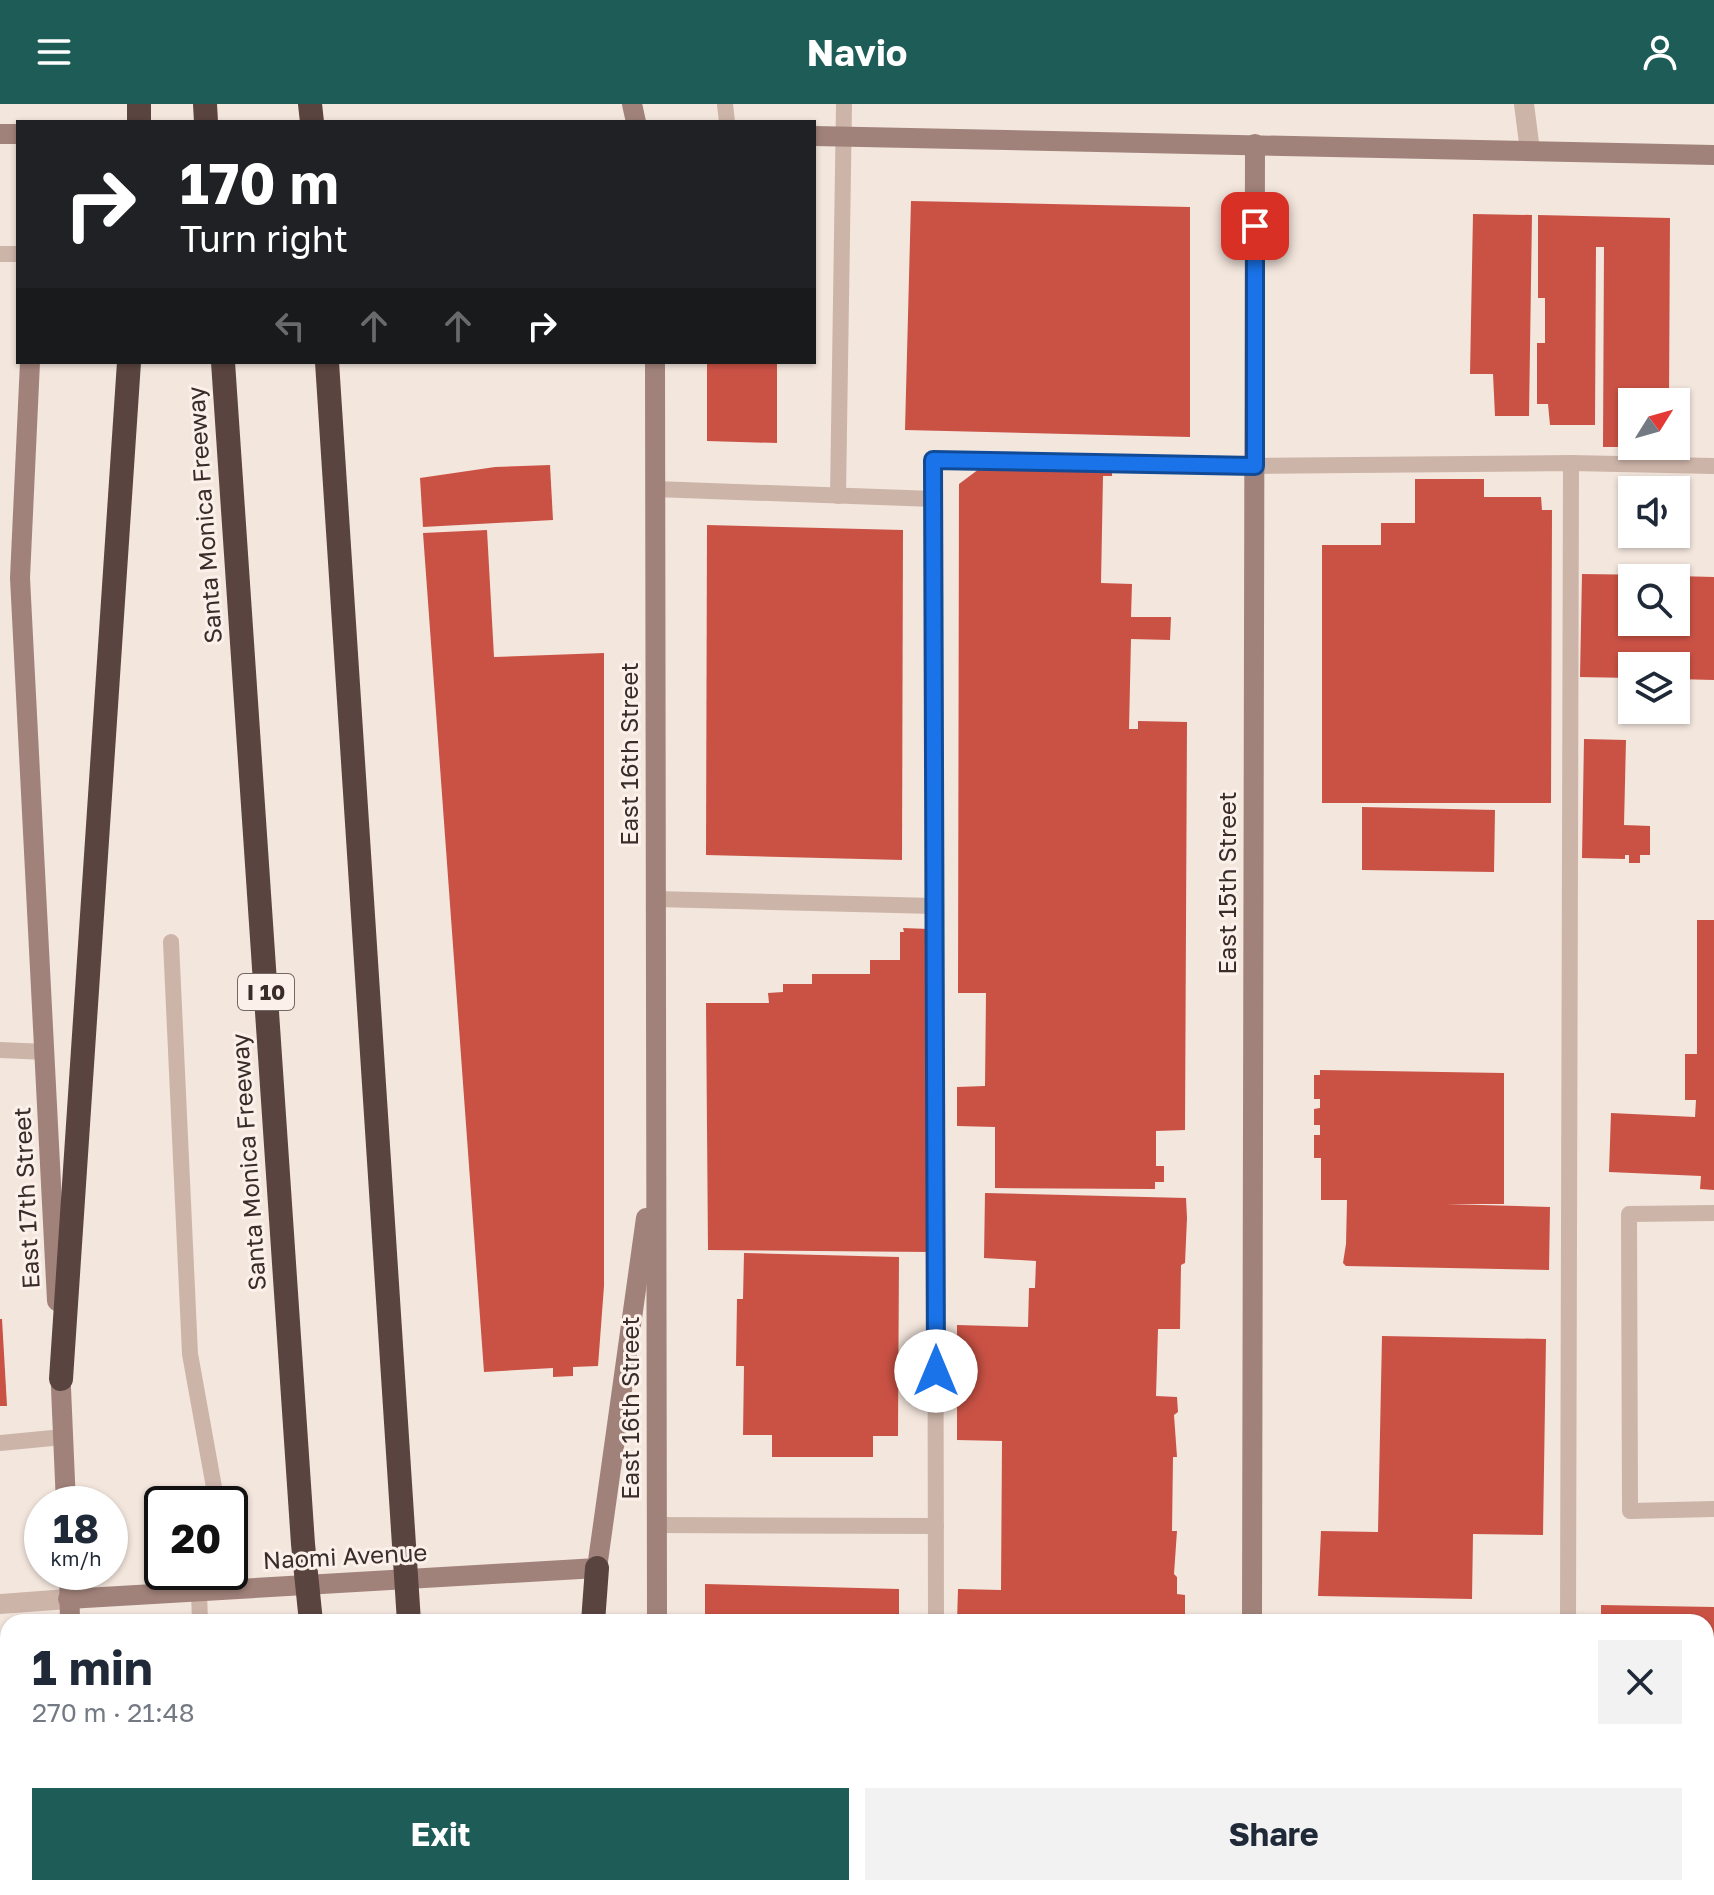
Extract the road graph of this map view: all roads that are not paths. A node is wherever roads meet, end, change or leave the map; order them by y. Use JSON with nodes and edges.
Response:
{"nodes":[{"id":1,"x":844,"y":104,"type":"edge"},
{"id":2,"x":1524,"y":104,"type":"edge"},
{"id":3,"x":816,"y":136,"type":"edge"},
{"id":4,"x":845,"y":136,"type":"junction"},
{"id":5,"x":1255,"y":144,"type":"junction"},
{"id":6,"x":1530,"y":151,"type":"junction"},
{"id":7,"x":1714,"y":155,"type":"edge"},
{"id":8,"x":30,"y":364,"type":"edge"},
{"id":9,"x":129,"y":364,"type":"edge"},
{"id":10,"x":223,"y":364,"type":"edge"},
{"id":11,"x":327,"y":364,"type":"edge"},
{"id":12,"x":655,"y":364,"type":"edge"},
{"id":13,"x":1571,"y":463,"type":"junction"},
{"id":14,"x":1255,"y":466,"type":"junction"},
{"id":15,"x":1714,"y":466,"type":"edge"},
{"id":16,"x":655,"y":489,"type":"junction"},
{"id":17,"x":838,"y":496,"type":"junction"},
{"id":18,"x":934,"y":499,"type":"junction"},
{"id":19,"x":656,"y":899,"type":"junction"},
{"id":20,"x":935,"y":906,"type":"junction"},
{"id":21,"x":171,"y":942,"type":"dead end"},
{"id":22,"x":0,"y":1050,"type":"edge"},
{"id":23,"x":46,"y":1052,"type":"junction"},
{"id":24,"x":656,"y":1147,"type":"junction"},
{"id":25,"x":1714,"y":1213,"type":"edge"},
{"id":26,"x":61,"y":1379,"type":"junction"},
{"id":27,"x":63,"y":1437,"type":"junction"},
{"id":28,"x":0,"y":1443,"type":"edge"},
{"id":29,"x":65,"y":1486,"type":"edge"},
{"id":30,"x":214,"y":1486,"type":"edge"},
{"id":31,"x":1714,"y":1509,"type":"edge"},
{"id":32,"x":657,"y":1525,"type":"junction"},
{"id":33,"x":936,"y":1526,"type":"junction"},
{"id":34,"x":597,"y":1568,"type":"junction"},
{"id":35,"x":248,"y":1580,"type":"edge"},
{"id":36,"x":68,"y":1590,"type":"edge"},
{"id":37,"x":204,"y":1590,"type":"edge"},
{"id":38,"x":199,"y":1592,"type":"junction"},
{"id":39,"x":68,"y":1599,"type":"junction"},
{"id":40,"x":0,"y":1604,"type":"edge"},
{"id":41,"x":69,"y":1614,"type":"edge"},
{"id":42,"x":200,"y":1614,"type":"edge"},
{"id":43,"x":310,"y":1614,"type":"edge"},
{"id":44,"x":408,"y":1614,"type":"edge"},
{"id":45,"x":594,"y":1614,"type":"edge"},
{"id":46,"x":657,"y":1614,"type":"edge"},
{"id":47,"x":936,"y":1614,"type":"edge"},
{"id":48,"x":1252,"y":1614,"type":"edge"},
{"id":49,"x":1568,"y":1614,"type":"edge"}],
"edges":[{"from":1,"to":4,"type":"lane"},
{"from":2,"to":6,"type":"street"},
{"from":3,"to":4,"type":"main road"},
{"from":4,"to":5,"type":"main road"},
{"from":4,"to":17,"type":"lane"},
{"from":5,"to":6,"type":"main road"},
{"from":5,"to":14,"type":"main road","name":"East 15th Street"},
{"from":6,"to":7,"type":"main road"},
{"from":8,"to":23,"type":"main road","name":"East 17th Street"},
{"from":9,"to":26,"type":"highway"},
{"from":10,"to":43,"type":"highway","name":"Santa Monica Freeway","number":"I 10","bridge":true},
{"from":11,"to":44,"type":"highway","bridge":true},
{"from":12,"to":16,"type":"main road","name":"East 16th Street"},
{"from":13,"to":14,"type":"lane"},
{"from":13,"to":15,"type":"lane"},
{"from":13,"to":49,"type":"lane"},
{"from":14,"to":18,"type":"lane"},
{"from":14,"to":48,"type":"main road","name":"East 15th Street"},
{"from":16,"to":17,"type":"lane"},
{"from":16,"to":19,"type":"main road","name":"East 16th Street"},
{"from":17,"to":18,"type":"lane"},
{"from":18,"to":20,"type":"lane"},
{"from":19,"to":20,"type":"lane"},
{"from":19,"to":24,"type":"main road","name":"East 16th Street"},
{"from":20,"to":33,"type":"lane"},
{"from":21,"to":30,"type":"lane"},
{"from":22,"to":23,"type":"lane"},
{"from":23,"to":26,"type":"main road","name":"East 17th Street"},
{"from":24,"to":32,"type":"main road","name":"East 16th Street"},
{"from":24,"to":34,"type":"main road","name":"East 16th Street"},
{"from":25,"to":31,"type":"lane"},
{"from":26,"to":27,"type":"main road","name":"East 17th Street"},
{"from":27,"to":28,"type":"lane"},
{"from":27,"to":29,"type":"main road","name":"East 17th Street"},
{"from":32,"to":33,"type":"lane"},
{"from":32,"to":46,"type":"main road","name":"East 16th Street"},
{"from":33,"to":47,"type":"lane"},
{"from":34,"to":35,"type":"main road","name":"Naomi Avenue"},
{"from":34,"to":45,"type":"highway"},
{"from":36,"to":39,"type":"main road"},
{"from":37,"to":38,"type":"main road","name":"Naomi Avenue"},
{"from":38,"to":39,"type":"main road","name":"Naomi Avenue"},
{"from":38,"to":42,"type":"lane"},
{"from":39,"to":40,"type":"street","name":"Naomi Avenue"},
{"from":39,"to":41,"type":"main road"}]}
